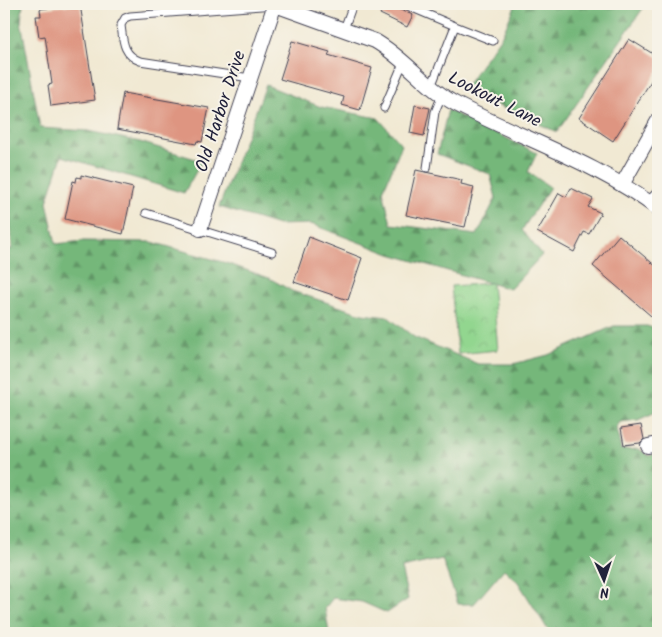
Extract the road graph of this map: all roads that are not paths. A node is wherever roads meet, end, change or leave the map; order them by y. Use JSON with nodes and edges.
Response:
{"nodes":[{"id":1,"x":275,"y":4,"type":"edge"},
{"id":2,"x":353,"y":4,"type":"edge"},
{"id":3,"x":403,"y":4,"type":"edge"},
{"id":4,"x":455,"y":26,"type":"junction"},
{"id":5,"x":344,"y":29,"type":"junction"},
{"id":6,"x":493,"y":41,"type":"dead end"},
{"id":7,"x":403,"y":63,"type":"junction"},
{"id":8,"x":250,"y":78,"type":"junction"},
{"id":9,"x":437,"y":91,"type":"junction"},
{"id":10,"x":384,"y":108,"type":"dead end"},
{"id":11,"x":658,"y":121,"type":"edge"},
{"id":12,"x":427,"y":168,"type":"dead end"},
{"id":13,"x":623,"y":183,"type":"junction"},
{"id":14,"x":658,"y":191,"type":"edge"},
{"id":15,"x":653,"y":205,"type":"edge"},
{"id":16,"x":146,"y":213,"type":"dead end"},
{"id":17,"x":200,"y":229,"type":"junction"},
{"id":18,"x":272,"y":252,"type":"dead end"}],
"edges":[{"from":1,"to":5,"type":"street","name":"Lookout Lane"},
{"from":1,"to":8,"type":"street","name":"Old Harbor Drive"},
{"from":1,"to":8,"type":"lane"},
{"from":2,"to":5,"type":"lane"},
{"from":3,"to":4,"type":"lane"},
{"from":4,"to":6,"type":"lane"},
{"from":4,"to":9,"type":"lane"},
{"from":5,"to":7,"type":"street","name":"Lookout Lane"},
{"from":7,"to":9,"type":"street","name":"Lookout Lane"},
{"from":7,"to":10,"type":"lane"},
{"from":8,"to":17,"type":"street","name":"Old Harbor Drive"},
{"from":9,"to":12,"type":"lane"},
{"from":9,"to":13,"type":"street","name":"Lookout Lane"},
{"from":11,"to":13,"type":"street"},
{"from":13,"to":15,"type":"street","name":"Lookout Lane"},
{"from":14,"to":15,"type":"lane"},
{"from":16,"to":17,"type":"lane"},
{"from":17,"to":18,"type":"lane"}]}
